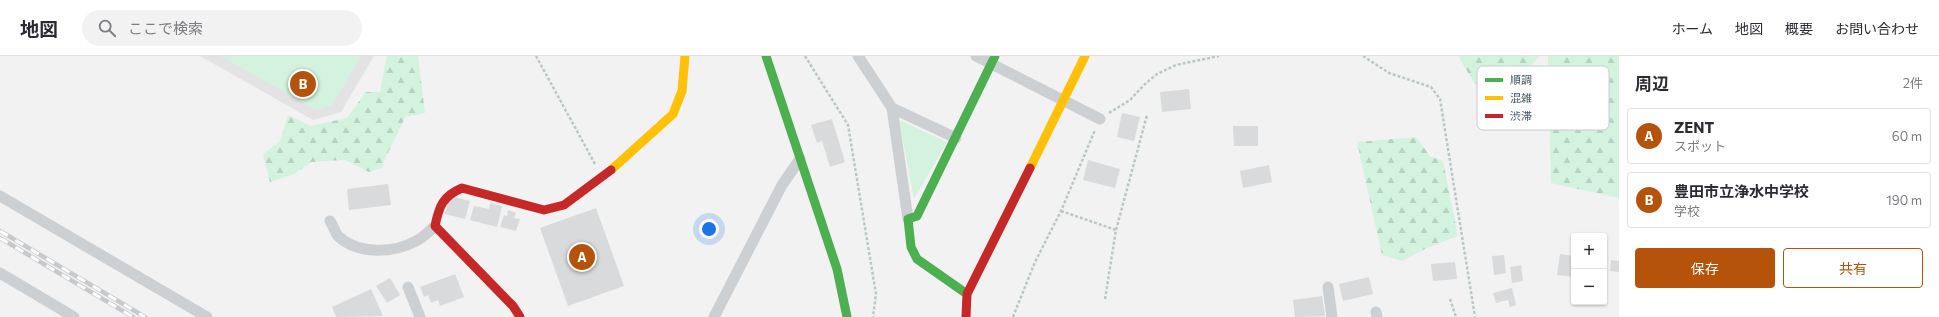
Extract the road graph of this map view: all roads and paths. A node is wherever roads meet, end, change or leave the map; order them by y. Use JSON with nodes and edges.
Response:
{"nodes":[{"id":1,"x":536,"y":56,"type":"edge"},
{"id":2,"x":685,"y":56,"type":"edge"},
{"id":3,"x":766,"y":56,"type":"edge"},
{"id":4,"x":805,"y":56,"type":"edge"},
{"id":5,"x":858,"y":56,"type":"edge"},
{"id":6,"x":976,"y":56,"type":"edge"},
{"id":7,"x":1085,"y":56,"type":"edge"},
{"id":8,"x":1219,"y":56,"type":"edge"},
{"id":9,"x":1364,"y":56,"type":"edge"},
{"id":10,"x":992,"y":60,"type":"edge"},
{"id":11,"x":1063,"y":102,"type":"junction"},
{"id":12,"x":892,"y":108,"type":"junction"},
{"id":13,"x":1147,"y":115,"type":"dead end"},
{"id":14,"x":1100,"y":119,"type":"junction"},
{"id":15,"x":956,"y":138,"type":"junction"},
{"id":16,"x":800,"y":159,"type":"junction"},
{"id":17,"x":602,"y":176,"type":"junction"},
{"id":18,"x":0,"y":196,"type":"edge"},
{"id":19,"x":1061,"y":211,"type":"junction"},
{"id":20,"x":908,"y":219,"type":"junction"},
{"id":21,"x":330,"y":221,"type":"dead end"},
{"id":22,"x":436,"y":226,"type":"junction"},
{"id":23,"x":1116,"y":230,"type":"junction"},
{"id":24,"x":0,"y":273,"type":"edge"},
{"id":25,"x":408,"y":287,"type":"dead end"},
{"id":26,"x":1328,"y":287,"type":"dead end"},
{"id":27,"x":967,"y":294,"type":"junction"},
{"id":28,"x":1105,"y":299,"type":"dead end"},
{"id":29,"x":1450,"y":299,"type":"dead end"},
{"id":30,"x":74,"y":317,"type":"edge"},
{"id":31,"x":206,"y":317,"type":"edge"},
{"id":32,"x":420,"y":317,"type":"edge"},
{"id":33,"x":520,"y":317,"type":"edge"},
{"id":34,"x":714,"y":317,"type":"edge"},
{"id":35,"x":847,"y":317,"type":"edge"},
{"id":36,"x":873,"y":317,"type":"edge"},
{"id":37,"x":966,"y":317,"type":"edge"},
{"id":38,"x":1013,"y":317,"type":"edge"},
{"id":39,"x":1332,"y":317,"type":"edge"},
{"id":40,"x":1456,"y":317,"type":"edge"},
{"id":41,"x":1475,"y":317,"type":"edge"}],
"edges":[{"from":1,"to":17,"type":"path"},
{"from":2,"to":17,"type":"street"},
{"from":3,"to":16,"type":"street"},
{"from":4,"to":36,"type":"path"},
{"from":5,"to":12,"type":"street"},
{"from":6,"to":10,"type":"street"},
{"from":7,"to":11,"type":"street"},
{"from":8,"to":14,"type":"path"},
{"from":9,"to":41,"type":"path"},
{"from":10,"to":11,"type":"street"},
{"from":10,"to":15,"type":"street"},
{"from":11,"to":14,"type":"street"},
{"from":11,"to":27,"type":"street"},
{"from":12,"to":15,"type":"street"},
{"from":12,"to":20,"type":"street"},
{"from":13,"to":23,"type":"path"},
{"from":14,"to":19,"type":"path"},
{"from":15,"to":20,"type":"street"},
{"from":16,"to":34,"type":"street"},
{"from":16,"to":35,"type":"street"},
{"from":17,"to":22,"type":"street"},
{"from":18,"to":31,"type":"street"},
{"from":19,"to":23,"type":"path"},
{"from":19,"to":38,"type":"path"},
{"from":20,"to":27,"type":"street"},
{"from":21,"to":22,"type":"street"},
{"from":22,"to":33,"type":"street"},
{"from":23,"to":28,"type":"path"},
{"from":24,"to":30,"type":"street"},
{"from":25,"to":32,"type":"street"},
{"from":26,"to":39,"type":"street"},
{"from":27,"to":37,"type":"street"},
{"from":29,"to":40,"type":"path"}]}
